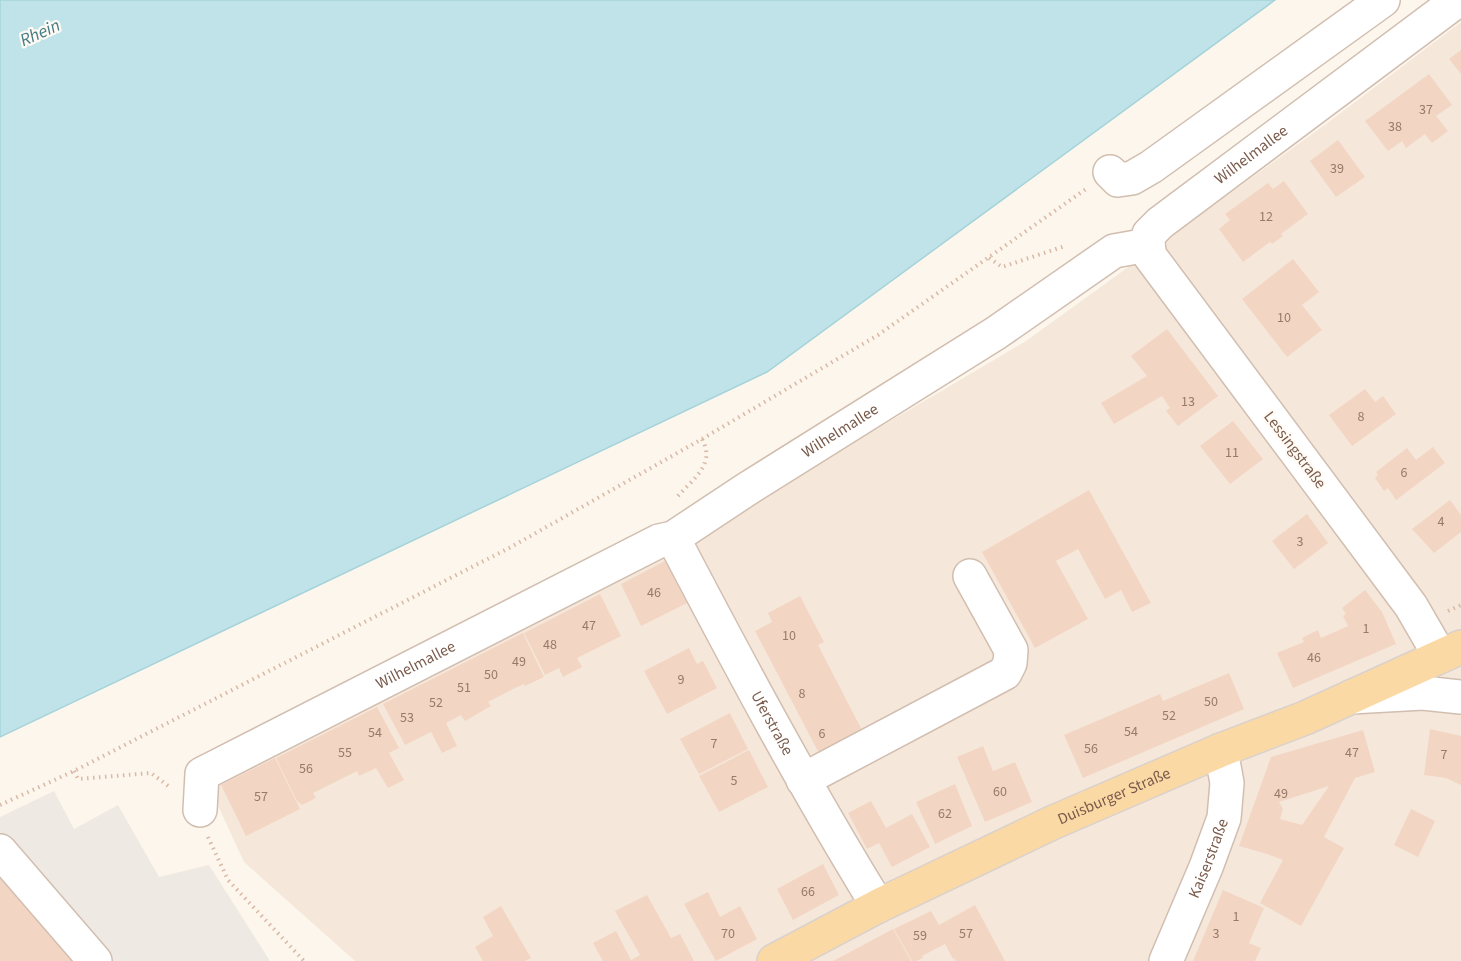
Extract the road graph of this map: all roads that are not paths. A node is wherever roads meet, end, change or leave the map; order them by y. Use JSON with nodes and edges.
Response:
{"nodes":[{"id":1,"x":1383,"y":0,"type":"edge"},
{"id":2,"x":1458,"y":0,"type":"edge"},
{"id":3,"x":1110,"y":172,"type":"road end"},
{"id":4,"x":1148,"y":245,"type":"junction"},
{"id":5,"x":673,"y":538,"type":"junction"},
{"id":6,"x":970,"y":576,"type":"dead end"},
{"id":7,"x":1451,"y":651,"type":"edge"},
{"id":8,"x":1352,"y":697,"type":"junction"},
{"id":9,"x":1461,"y":697,"type":"edge"},
{"id":10,"x":1221,"y":750,"type":"junction"},
{"id":11,"x":803,"y":780,"type":"junction"},
{"id":12,"x":200,"y":810,"type":"road end"},
{"id":13,"x":0,"y":851,"type":"edge"},
{"id":14,"x":878,"y":906,"type":"junction"},
{"id":15,"x":95,"y":961,"type":"edge"},
{"id":16,"x":774,"y":961,"type":"edge"},
{"id":17,"x":1166,"y":961,"type":"edge"}],
"edges":[{"from":1,"to":3,"type":"street"},
{"from":2,"to":4,"type":"street","name":"Wilhelmallee"},
{"from":4,"to":5,"type":"street","name":"Wilhelmallee"},
{"from":4,"to":7,"type":"street","name":"Lessingstraße"},
{"from":5,"to":11,"type":"street","name":"Uferstraße"},
{"from":5,"to":12,"type":"street","name":"Wilhelmallee"},
{"from":6,"to":11,"type":"street"},
{"from":7,"to":8,"type":"main road","name":"Duisburger Straße"},
{"from":8,"to":9,"type":"street"},
{"from":8,"to":10,"type":"main road","name":"Duisburger Straße"},
{"from":10,"to":14,"type":"main road","name":"Duisburger Straße"},
{"from":10,"to":17,"type":"street","name":"Kaiserstraße"},
{"from":11,"to":14,"type":"street","name":"Uferstraße"},
{"from":13,"to":15,"type":"street"},
{"from":14,"to":16,"type":"main road","name":"Duisburger Straße"}]}
